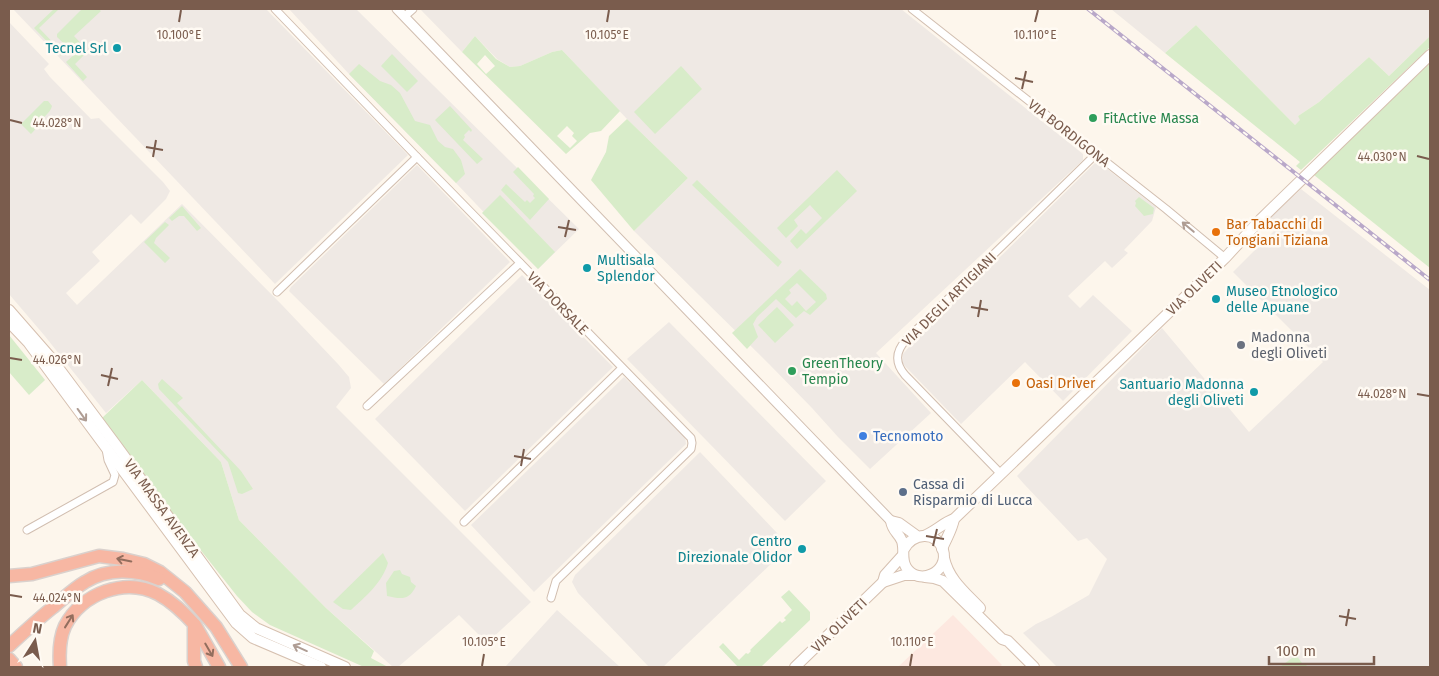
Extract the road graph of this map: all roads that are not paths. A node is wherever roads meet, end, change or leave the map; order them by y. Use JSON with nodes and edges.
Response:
{"nodes":[{"id":1,"x":275,"y":9,"type":"edge"},
{"id":2,"x":397,"y":9,"type":"edge"},
{"id":3,"x":413,"y":9,"type":"edge"},
{"id":4,"x":912,"y":9,"type":"edge"},
{"id":5,"x":405,"y":16,"type":"junction"},
{"id":6,"x":1430,"y":54,"type":"edge"},
{"id":7,"x":1096,"y":154,"type":"junction"},
{"id":8,"x":417,"y":157,"type":"junction"},
{"id":9,"x":1226,"y":258,"type":"junction"},
{"id":10,"x":520,"y":263,"type":"junction"},
{"id":11,"x":277,"y":292,"type":"dead end"},
{"id":12,"x":9,"y":310,"type":"edge"},
{"id":13,"x":9,"y":322,"type":"edge"},
{"id":14,"x":622,"y":368,"type":"junction"},
{"id":15,"x":367,"y":406,"type":"dead end"},
{"id":16,"x":111,"y":447,"type":"junction"},
{"id":17,"x":1001,"y":474,"type":"junction"},
{"id":18,"x":954,"y":519,"type":"junction"},
{"id":19,"x":891,"y":521,"type":"junction"},
{"id":20,"x":464,"y":522,"type":"dead end"},
{"id":21,"x":27,"y":530,"type":"dead end"},
{"id":22,"x":921,"y":536,"type":"junction"},
{"id":23,"x":903,"y":552,"type":"junction"},
{"id":24,"x":943,"y":552,"type":"junction"},
{"id":25,"x":914,"y":575,"type":"junction"},
{"id":26,"x":9,"y":576,"type":"edge"},
{"id":27,"x":925,"y":577,"type":"junction"},
{"id":28,"x":163,"y":581,"type":"junction"},
{"id":29,"x":883,"y":582,"type":"junction"},
{"id":30,"x":182,"y":590,"type":"junction"},
{"id":31,"x":551,"y":598,"type":"dead end"},
{"id":32,"x":194,"y":624,"type":"junction"},
{"id":33,"x":1008,"y":641,"type":"junction"},
{"id":34,"x":9,"y":646,"type":"edge"},
{"id":35,"x":9,"y":659,"type":"edge"},
{"id":36,"x":16,"y":667,"type":"edge"},
{"id":37,"x":60,"y":667,"type":"edge"},
{"id":38,"x":196,"y":667,"type":"edge"},
{"id":39,"x":219,"y":667,"type":"edge"},
{"id":40,"x":240,"y":667,"type":"edge"},
{"id":41,"x":321,"y":667,"type":"edge"},
{"id":42,"x":345,"y":667,"type":"edge"},
{"id":43,"x":795,"y":667,"type":"edge"},
{"id":44,"x":1034,"y":667,"type":"edge"}],
"edges":[{"from":1,"to":8,"type":"street","name":"VIA DORSALE"},
{"from":2,"to":5,"type":"street"},
{"from":3,"to":5,"type":"street"},
{"from":4,"to":7,"type":"street","name":"VIA BORDIGONA"},
{"from":5,"to":19,"type":"street"},
{"from":6,"to":9,"type":"main road","name":"VIA OLIVETI"},
{"from":9,"to":7,"type":"street","name":"VIA BORDIGONA","one_way":true},
{"from":7,"to":17,"type":"street","name":"VIA DEGLI ARTIGIANI"},
{"from":8,"to":10,"type":"street","name":"VIA DORSALE"},
{"from":8,"to":11,"type":"street"},
{"from":9,"to":17,"type":"main road","name":"VIA OLIVETI"},
{"from":10,"to":14,"type":"street","name":"VIA DORSALE"},
{"from":10,"to":15,"type":"street"},
{"from":12,"to":16,"type":"main road","name":"VIA MASSA AVENZA"},
{"from":13,"to":16,"type":"main road","name":"VIA MASSA AVENZA","one_way":true},
{"from":14,"to":20,"type":"street"},
{"from":14,"to":31,"type":"street","name":"VIA DORSALE"},
{"from":16,"to":21,"type":"street"},
{"from":16,"to":41,"type":"main road","name":"VIA MASSA AVENZA"},
{"from":42,"to":16,"type":"main road","name":"VIA MASSA AVENZA","one_way":true},
{"from":17,"to":18,"type":"main road","name":"VIA OLIVETI"},
{"from":18,"to":22,"type":"main road","name":"VIA OLIVETI"},
{"from":18,"to":24,"type":"main road","name":"VIA OLIVETI"},
{"from":19,"to":22,"type":"main road"},
{"from":19,"to":23,"type":"main road"},
{"from":22,"to":23,"type":"main road"},
{"from":22,"to":24,"type":"main road"},
{"from":23,"to":25,"type":"main road"},
{"from":23,"to":29,"type":"main road","name":"VIA OLIVETI"},
{"from":24,"to":27,"type":"main road"},
{"from":24,"to":33,"type":"main road"},
{"from":25,"to":27,"type":"main road"},
{"from":25,"to":29,"type":"main road","name":"VIA OLIVETI"},
{"from":30,"to":26,"type":"highway","one_way":true},
{"from":27,"to":33,"type":"main road"},
{"from":28,"to":30,"type":"highway"},
{"from":28,"to":32,"type":"highway"},
{"from":28,"to":34,"type":"highway"},
{"from":29,"to":43,"type":"main road","name":"VIA OLIVETI"},
{"from":30,"to":40,"type":"highway"},
{"from":37,"to":32,"type":"highway","one_way":true},
{"from":32,"to":38,"type":"highway"},
{"from":32,"to":39,"type":"highway","one_way":true},
{"from":33,"to":44,"type":"main road"},
{"from":35,"to":36,"type":"highway"}]}
